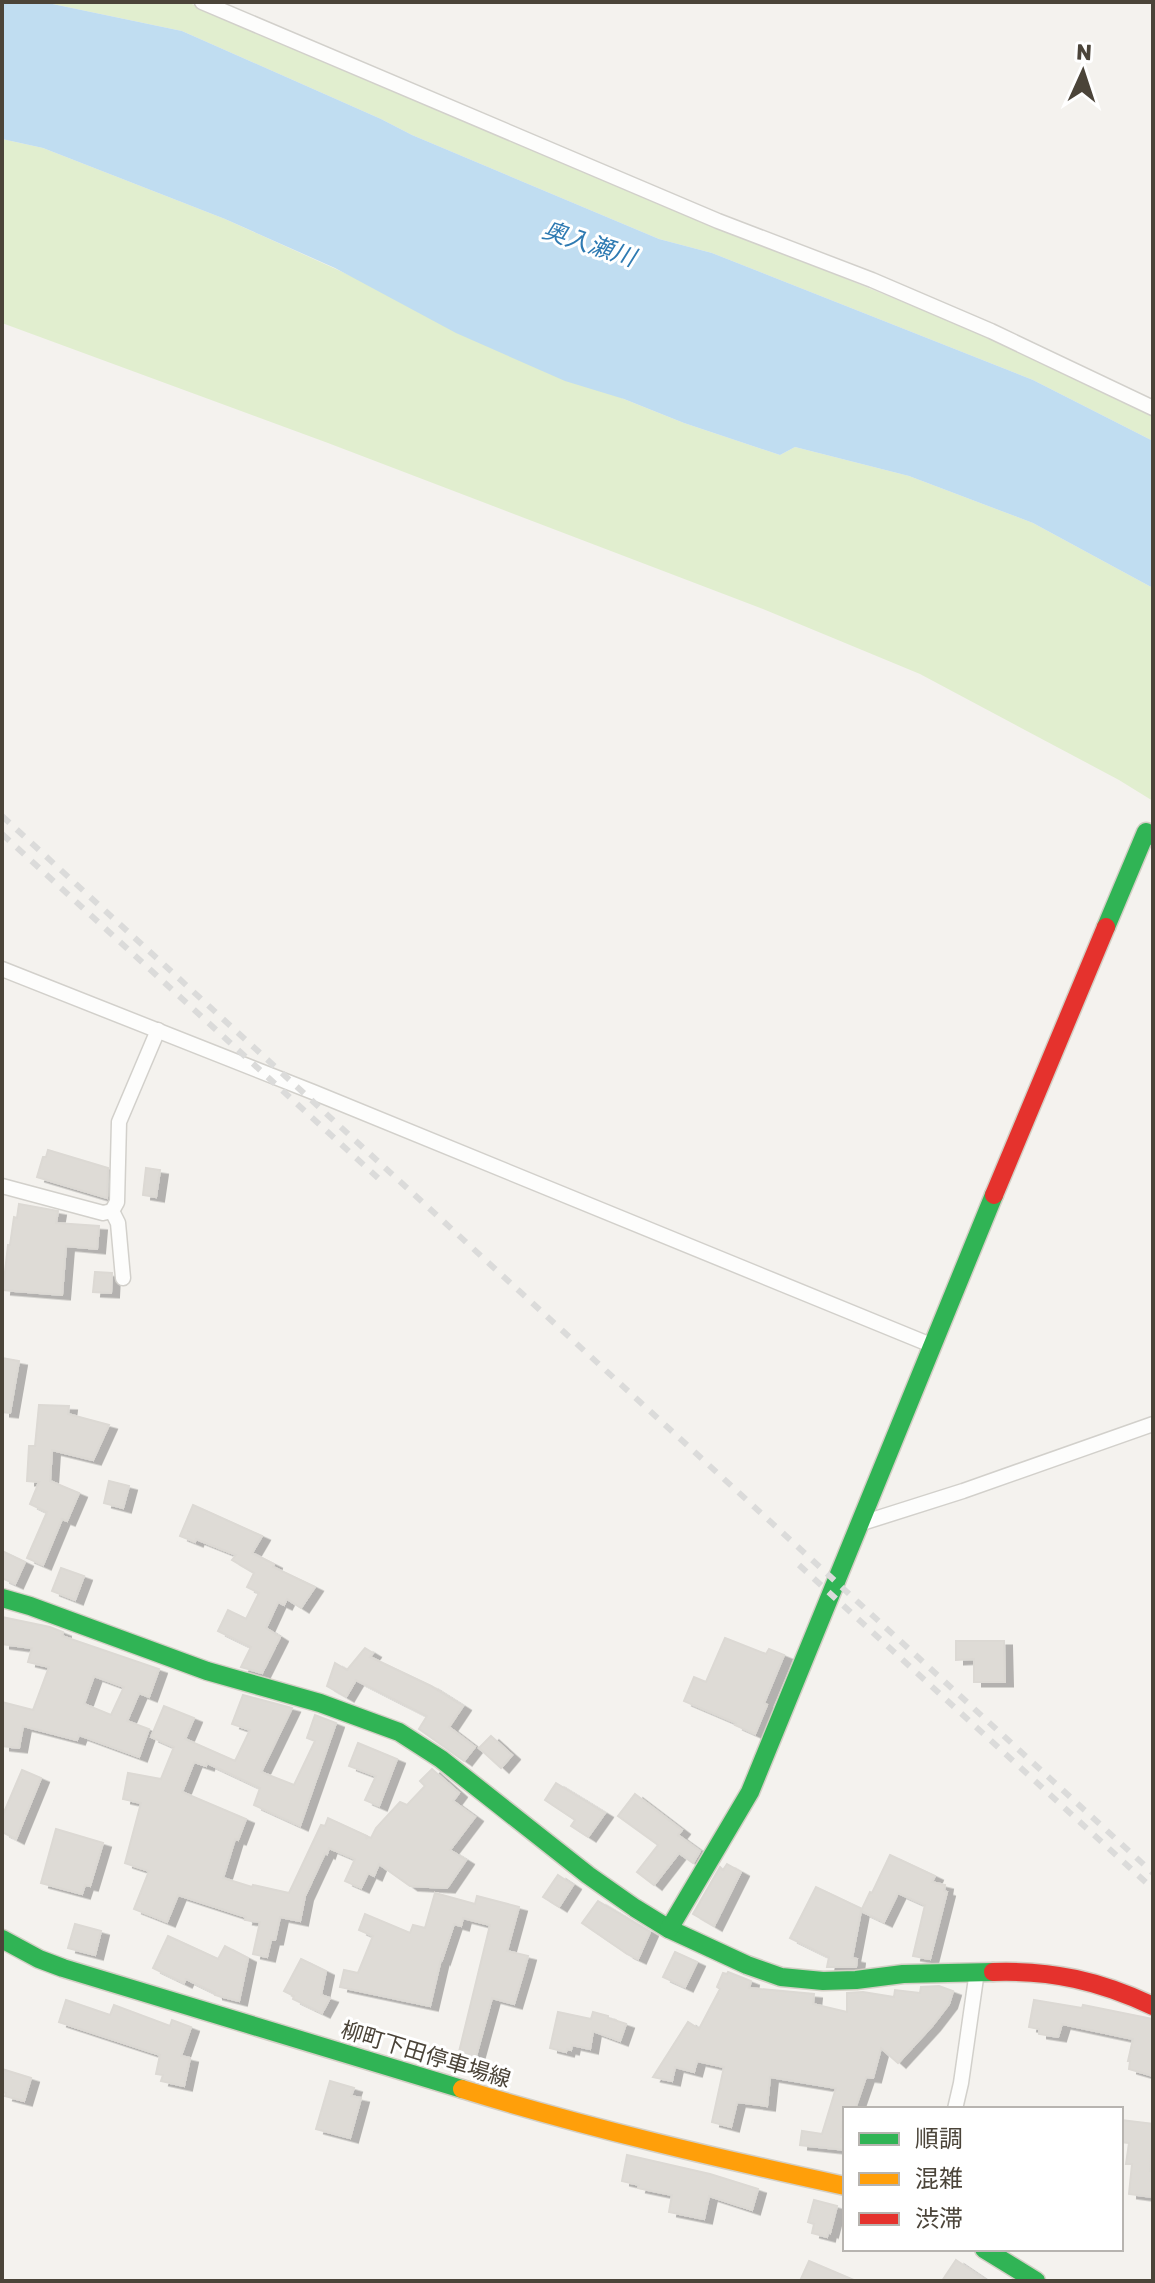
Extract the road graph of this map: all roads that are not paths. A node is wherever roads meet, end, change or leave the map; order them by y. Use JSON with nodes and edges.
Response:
{"nodes":[{"id":1,"x":202,"y":2,"type":"edge"},
{"id":2,"x":1153,"y":408,"type":"edge"},
{"id":3,"x":1153,"y":836,"type":"edge"},
{"id":4,"x":2,"y":969,"type":"edge"},
{"id":5,"x":158,"y":1030,"type":"junction"},
{"id":6,"x":2,"y":1186,"type":"edge"},
{"id":7,"x":112,"y":1211,"type":"junction"},
{"id":8,"x":123,"y":1278,"type":"dead end"},
{"id":9,"x":931,"y":1345,"type":"junction"},
{"id":10,"x":1153,"y":1424,"type":"edge"},
{"id":11,"x":859,"y":1524,"type":"junction"},
{"id":12,"x":2,"y":1598,"type":"edge"},
{"id":13,"x":669,"y":1929,"type":"junction"},
{"id":14,"x":2,"y":1939,"type":"edge"},
{"id":15,"x":977,"y":1971,"type":"junction"},
{"id":16,"x":1153,"y":2006,"type":"edge"},
{"id":17,"x":955,"y":2107,"type":"edge"},
{"id":18,"x":843,"y":2186,"type":"edge"},
{"id":19,"x":987,"y":2251,"type":"edge"},
{"id":20,"x":1036,"y":2281,"type":"edge"}],
"edges":[{"from":1,"to":2,"type":"street"},
{"from":3,"to":9,"type":"street"},
{"from":4,"to":5,"type":"street"},
{"from":5,"to":7,"type":"street"},
{"from":5,"to":9,"type":"street"},
{"from":6,"to":7,"type":"street"},
{"from":7,"to":8,"type":"street"},
{"from":9,"to":11,"type":"street"},
{"from":10,"to":11,"type":"street"},
{"from":11,"to":13,"type":"street"},
{"from":12,"to":13,"type":"street"},
{"from":13,"to":15,"type":"street"},
{"from":14,"to":18,"type":"street","name":"柳町下田停車場線"},
{"from":15,"to":16,"type":"street"},
{"from":15,"to":17,"type":"street"},
{"from":19,"to":20,"type":"street"}]}
